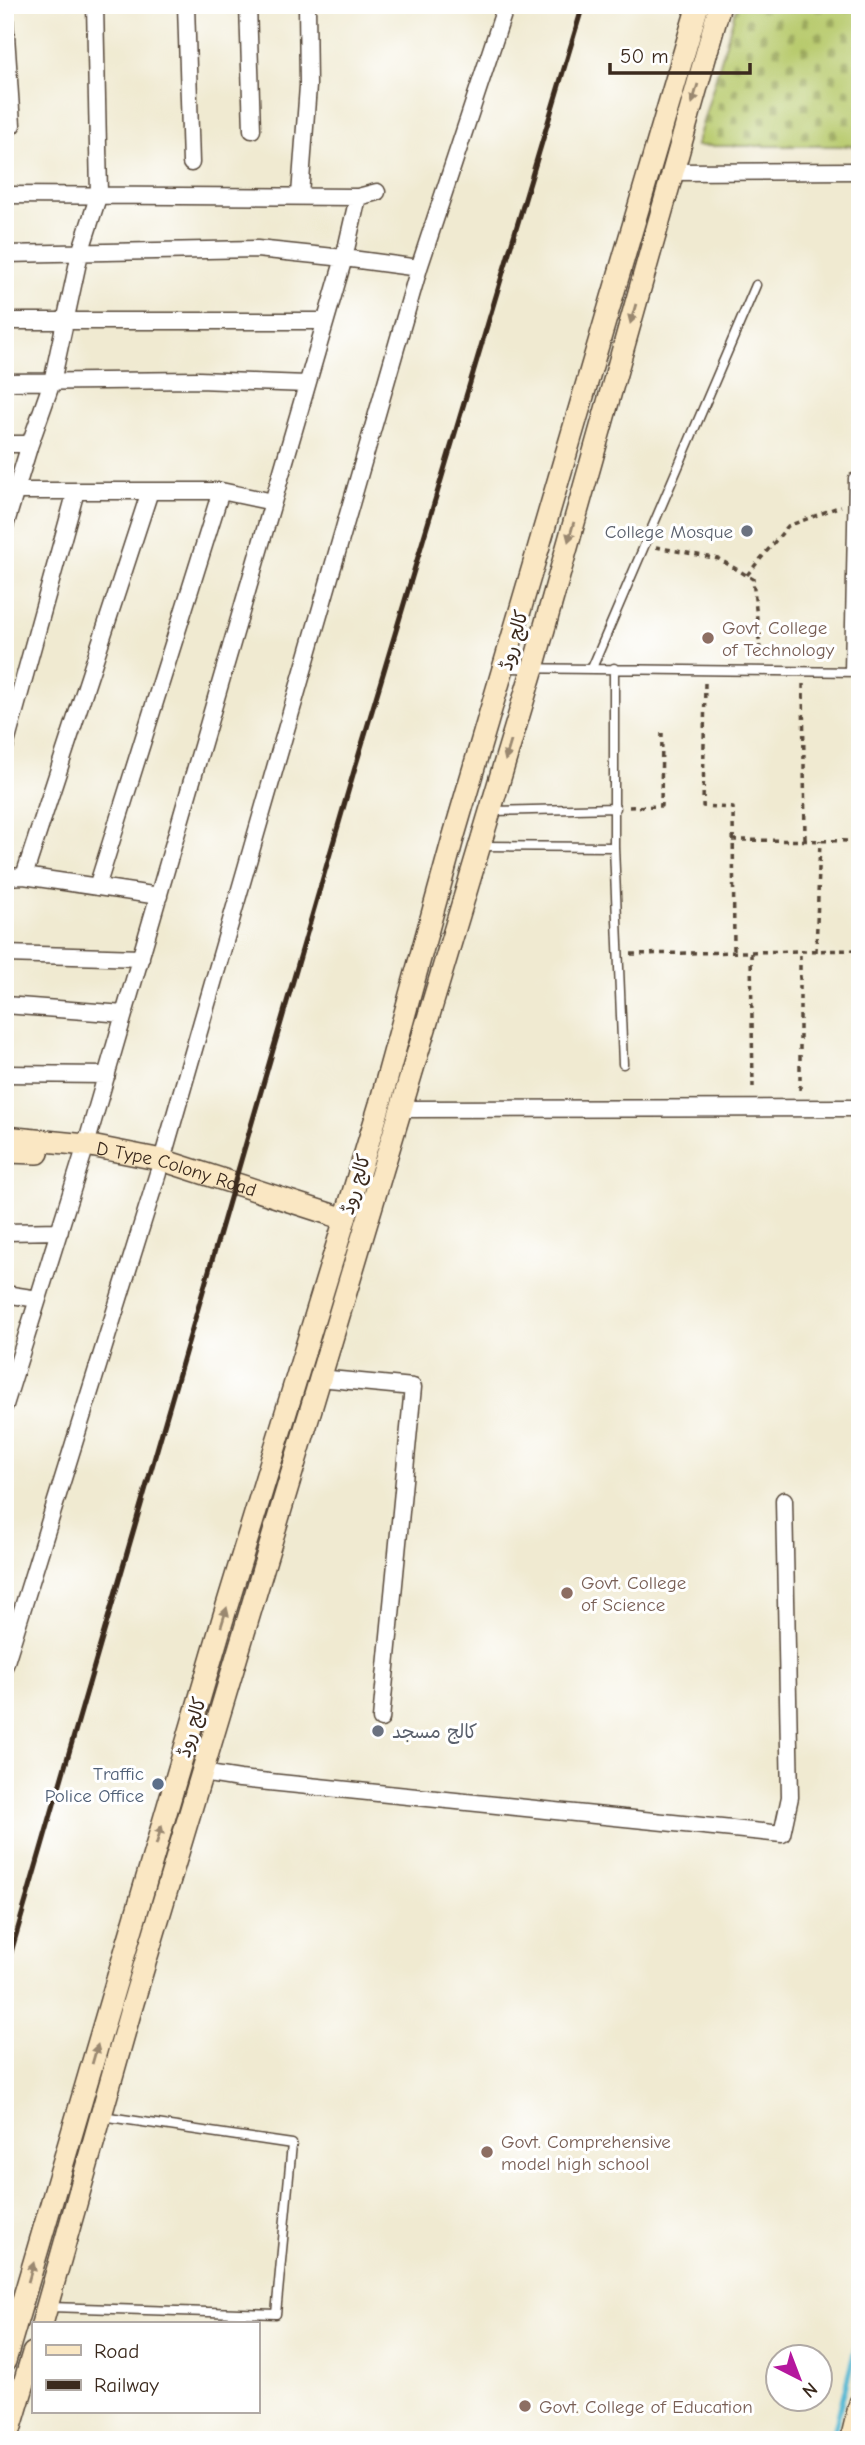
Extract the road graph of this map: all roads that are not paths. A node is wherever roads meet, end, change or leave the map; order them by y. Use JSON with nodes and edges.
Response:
{"nodes":[{"id":1,"x":95,"y":5,"type":"edge"},
{"id":2,"x":186,"y":5,"type":"edge"},
{"id":3,"x":248,"y":5,"type":"edge"},
{"id":4,"x":307,"y":5,"type":"edge"},
{"id":5,"x":506,"y":5,"type":"edge"},
{"id":6,"x":698,"y":5,"type":"edge"},
{"id":7,"x":720,"y":5,"type":"edge"},
{"id":8,"x":5,"y":20,"type":"edge"},
{"id":9,"x":252,"y":130,"type":"dead end"},
{"id":10,"x":5,"y":132,"type":"edge"},
{"id":11,"x":191,"y":163,"type":"dead end"},
{"id":12,"x":860,"y":171,"type":"edge"},
{"id":13,"x":672,"y":172,"type":"junction"},
{"id":14,"x":377,"y":192,"type":"dead end"},
{"id":15,"x":99,"y":194,"type":"junction"},
{"id":16,"x":5,"y":195,"type":"edge"},
{"id":17,"x":300,"y":195,"type":"junction"},
{"id":18,"x":358,"y":197,"type":"junction"},
{"id":19,"x":80,"y":253,"type":"junction"},
{"id":20,"x":5,"y":254,"type":"edge"},
{"id":21,"x":344,"y":258,"type":"junction"},
{"id":22,"x":419,"y":268,"type":"junction"},
{"id":23,"x":756,"y":285,"type":"dead end"},
{"id":24,"x":5,"y":321,"type":"edge"},
{"id":25,"x":65,"y":321,"type":"junction"},
{"id":26,"x":326,"y":321,"type":"junction"},
{"id":27,"x":5,"y":382,"type":"edge"},
{"id":28,"x":52,"y":382,"type":"junction"},
{"id":29,"x":307,"y":384,"type":"junction"},
{"id":30,"x":5,"y":444,"type":"edge"},
{"id":31,"x":30,"y":444,"type":"junction"},
{"id":32,"x":853,"y":478,"type":"dead end"},
{"id":33,"x":11,"y":491,"type":"edge"},
{"id":34,"x":76,"y":491,"type":"junction"},
{"id":35,"x":150,"y":491,"type":"junction"},
{"id":36,"x":221,"y":491,"type":"junction"},
{"id":37,"x":273,"y":502,"type":"junction"},
{"id":38,"x":5,"y":526,"type":"edge"},
{"id":39,"x":505,"y":668,"type":"junction"},
{"id":40,"x":533,"y":668,"type":"junction"},
{"id":41,"x":592,"y":668,"type":"junction"},
{"id":42,"x":614,"y":668,"type":"junction"},
{"id":43,"x":849,"y":672,"type":"junction"},
{"id":44,"x":860,"y":672,"type":"edge"},
{"id":45,"x":5,"y":747,"type":"edge"},
{"id":46,"x":616,"y":808,"type":"junction"},
{"id":47,"x":489,"y":811,"type":"junction"},
{"id":48,"x":478,"y":846,"type":"junction"},
{"id":49,"x":614,"y":847,"type":"junction"},
{"id":50,"x":24,"y":876,"type":"junction"},
{"id":51,"x":5,"y":877,"type":"edge"},
{"id":52,"x":97,"y":887,"type":"junction"},
{"id":53,"x":159,"y":896,"type":"junction"},
{"id":54,"x":5,"y":954,"type":"edge"},
{"id":55,"x":141,"y":958,"type":"junction"},
{"id":56,"x":5,"y":1005,"type":"edge"},
{"id":57,"x":124,"y":1014,"type":"junction"},
{"id":58,"x":622,"y":1064,"type":"dead end"},
{"id":59,"x":5,"y":1073,"type":"edge"},
{"id":60,"x":107,"y":1075,"type":"junction"},
{"id":61,"x":860,"y":1108,"type":"edge"},
{"id":62,"x":402,"y":1109,"type":"junction"},
{"id":63,"x":5,"y":1137,"type":"edge"},
{"id":64,"x":84,"y":1151,"type":"junction"},
{"id":65,"x":5,"y":1152,"type":"edge"},
{"id":66,"x":160,"y":1167,"type":"junction"},
{"id":67,"x":343,"y":1225,"type":"junction"},
{"id":68,"x":60,"y":1231,"type":"junction"},
{"id":69,"x":5,"y":1232,"type":"edge"},
{"id":70,"x":5,"y":1294,"type":"edge"},
{"id":71,"x":38,"y":1299,"type":"junction"},
{"id":72,"x":10,"y":1372,"type":"edge"},
{"id":73,"x":319,"y":1378,"type":"junction"},
{"id":74,"x":5,"y":1405,"type":"edge"},
{"id":75,"x":784,"y":1500,"type":"dead end"},
{"id":76,"x":5,"y":1665,"type":"edge"},
{"id":77,"x":381,"y":1719,"type":"dead end"},
{"id":78,"x":202,"y":1773,"type":"junction"},
{"id":79,"x":102,"y":2116,"type":"junction"},
{"id":80,"x":44,"y":2315,"type":"edge"},
{"id":81,"x":32,"y":2356,"type":"edge"},
{"id":82,"x":5,"y":2361,"type":"edge"},
{"id":83,"x":860,"y":2403,"type":"edge"},
{"id":84,"x":7,"y":2440,"type":"edge"},
{"id":85,"x":851,"y":2440,"type":"edge"}],
"edges":[{"from":1,"to":15,"type":"street"},
{"from":2,"to":11,"type":"street"},
{"from":3,"to":9,"type":"street"},
{"from":4,"to":17,"type":"street"},
{"from":5,"to":22,"type":"street"},
{"from":6,"to":39,"type":"main road","name":"کالج روڈ"},
{"from":7,"to":13,"type":"main road","name":"کالج روڈ","one_way":true},
{"from":8,"to":10,"type":"street"},
{"from":12,"to":13,"type":"street"},
{"from":13,"to":40,"type":"main road","name":"کالج روڈ","one_way":true},
{"from":14,"to":18,"type":"street"},
{"from":15,"to":16,"type":"street"},
{"from":15,"to":17,"type":"street"},
{"from":15,"to":19,"type":"street"},
{"from":17,"to":18,"type":"street"},
{"from":18,"to":21,"type":"street"},
{"from":19,"to":20,"type":"street"},
{"from":19,"to":21,"type":"street"},
{"from":19,"to":25,"type":"street"},
{"from":21,"to":22,"type":"street"},
{"from":21,"to":26,"type":"street"},
{"from":22,"to":66,"type":"street"},
{"from":23,"to":41,"type":"lane"},
{"from":24,"to":25,"type":"street"},
{"from":25,"to":26,"type":"street"},
{"from":25,"to":28,"type":"street"},
{"from":26,"to":29,"type":"street"},
{"from":27,"to":28,"type":"street"},
{"from":28,"to":29,"type":"street"},
{"from":28,"to":31,"type":"street"},
{"from":29,"to":37,"type":"street"},
{"from":30,"to":31,"type":"street"},
{"from":31,"to":33,"type":"street"},
{"from":32,"to":43,"type":"lane"},
{"from":33,"to":34,"type":"street"},
{"from":33,"to":38,"type":"street"},
{"from":34,"to":35,"type":"street"},
{"from":34,"to":45,"type":"street"},
{"from":35,"to":36,"type":"street"},
{"from":35,"to":50,"type":"street"},
{"from":36,"to":37,"type":"street"},
{"from":36,"to":52,"type":"street"},
{"from":37,"to":53,"type":"street"},
{"from":39,"to":40,"type":"lane"},
{"from":39,"to":67,"type":"main road","name":"کالج روڈ"},
{"from":40,"to":41,"type":"lane"},
{"from":40,"to":47,"type":"main road","name":"کالج روڈ","one_way":true},
{"from":41,"to":42,"type":"lane"},
{"from":42,"to":43,"type":"lane"},
{"from":42,"to":46,"type":"lane"},
{"from":43,"to":44,"type":"lane"},
{"from":46,"to":47,"type":"lane"},
{"from":46,"to":49,"type":"lane"},
{"from":47,"to":48,"type":"main road","name":"کالج روڈ"},
{"from":48,"to":49,"type":"lane"},
{"from":48,"to":62,"type":"main road","name":"کالج روڈ"},
{"from":49,"to":58,"type":"lane"},
{"from":50,"to":51,"type":"street"},
{"from":50,"to":52,"type":"street"},
{"from":52,"to":53,"type":"street"},
{"from":53,"to":55,"type":"street"},
{"from":54,"to":55,"type":"street"},
{"from":55,"to":57,"type":"street"},
{"from":56,"to":57,"type":"street"},
{"from":57,"to":60,"type":"street"},
{"from":59,"to":60,"type":"street"},
{"from":60,"to":64,"type":"street"},
{"from":61,"to":62,"type":"street"},
{"from":62,"to":73,"type":"main road","name":"کالج روڈ"},
{"from":63,"to":64,"type":"main road","name":"D Type Colony Road"},
{"from":64,"to":65,"type":"main road","name":"D Type Colony Road"},
{"from":64,"to":66,"type":"main road","name":"D Type Colony Road"},
{"from":64,"to":68,"type":"street"},
{"from":66,"to":67,"type":"main road","name":"D Type Colony Road"},
{"from":66,"to":76,"type":"street"},
{"from":82,"to":67,"type":"main road","name":"کالج روڈ","one_way":true},
{"from":68,"to":69,"type":"street"},
{"from":68,"to":71,"type":"street"},
{"from":70,"to":71,"type":"street"},
{"from":71,"to":72,"type":"street"},
{"from":72,"to":74,"type":"street"},
{"from":73,"to":77,"type":"street"},
{"from":73,"to":78,"type":"main road","name":"کالج روڈ"},
{"from":75,"to":78,"type":"street"},
{"from":78,"to":79,"type":"main road","name":"کالج روڈ"},
{"from":79,"to":80,"type":"main road","name":"کالج روڈ"},
{"from":79,"to":80,"type":"lane"},
{"from":81,"to":84,"type":"main road"},
{"from":83,"to":85,"type":"main road"}]}
